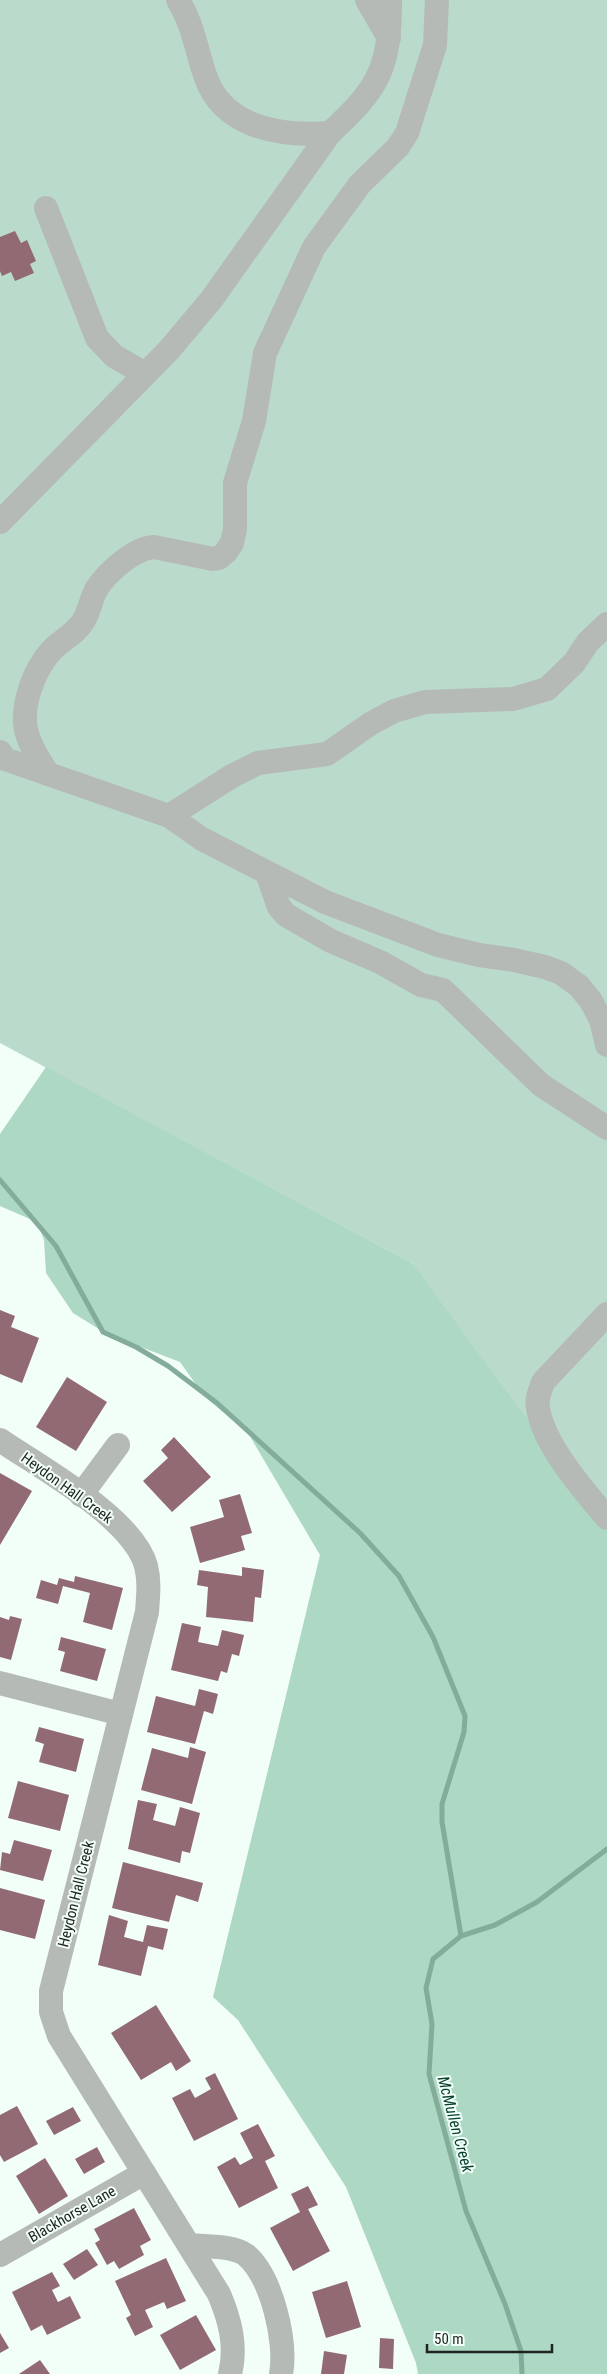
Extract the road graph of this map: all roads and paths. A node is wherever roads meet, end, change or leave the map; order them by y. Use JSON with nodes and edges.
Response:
{"nodes":[{"id":1,"x":178,"y":0,"type":"edge"},
{"id":2,"x":367,"y":0,"type":"edge"},
{"id":3,"x":390,"y":0,"type":"edge"},
{"id":4,"x":437,"y":0,"type":"edge"},
{"id":5,"x":389,"y":38,"type":"junction"},
{"id":6,"x":330,"y":133,"type":"junction"},
{"id":7,"x":46,"y":208,"type":"dead end"},
{"id":8,"x":145,"y":374,"type":"junction"},
{"id":9,"x":0,"y":522,"type":"edge"},
{"id":10,"x":607,"y":624,"type":"edge"},
{"id":11,"x":2,"y":756,"type":"edge"},
{"id":12,"x":48,"y":774,"type":"junction"},
{"id":13,"x":170,"y":816,"type":"junction"},
{"id":14,"x":267,"y":872,"type":"junction"},
{"id":15,"x":607,"y":1045,"type":"edge"},
{"id":16,"x":607,"y":1128,"type":"edge"},
{"id":17,"x":607,"y":1314,"type":"edge"},
{"id":18,"x":0,"y":1440,"type":"edge"},
{"id":19,"x":118,"y":1444,"type":"dead end"},
{"id":20,"x":81,"y":1495,"type":"junction"},
{"id":21,"x":607,"y":1518,"type":"edge"},
{"id":22,"x":0,"y":1683,"type":"edge"},
{"id":23,"x":121,"y":1714,"type":"junction"},
{"id":24,"x":144,"y":2173,"type":"junction"},
{"id":25,"x":190,"y":2245,"type":"junction"},
{"id":26,"x":0,"y":2254,"type":"edge"},
{"id":27,"x":230,"y":2374,"type":"edge"},
{"id":28,"x":281,"y":2374,"type":"edge"}],
"edges":[{"from":1,"to":6,"type":"street"},
{"from":2,"to":5,"type":"street"},
{"from":3,"to":5,"type":"street"},
{"from":4,"to":12,"type":"street"},
{"from":5,"to":6,"type":"street"},
{"from":6,"to":8,"type":"street"},
{"from":7,"to":8,"type":"street"},
{"from":8,"to":9,"type":"street"},
{"from":10,"to":13,"type":"street"},
{"from":11,"to":12,"type":"street"},
{"from":12,"to":13,"type":"street"},
{"from":13,"to":14,"type":"street"},
{"from":14,"to":15,"type":"street"},
{"from":14,"to":16,"type":"street"},
{"from":17,"to":21,"type":"street"},
{"from":18,"to":20,"type":"street","name":"Heydon Hall Creek"},
{"from":19,"to":20,"type":"street"},
{"from":20,"to":23,"type":"street","name":"Heydon Hall Creek"},
{"from":22,"to":23,"type":"street"},
{"from":23,"to":24,"type":"street","name":"Heydon Hall Creek"},
{"from":24,"to":25,"type":"street","name":"Heydon Hall Creek"},
{"from":24,"to":26,"type":"street","name":"Blackhorse Lane"},
{"from":25,"to":27,"type":"street","name":"Heydon Hall Creek"},
{"from":25,"to":28,"type":"street"}]}
